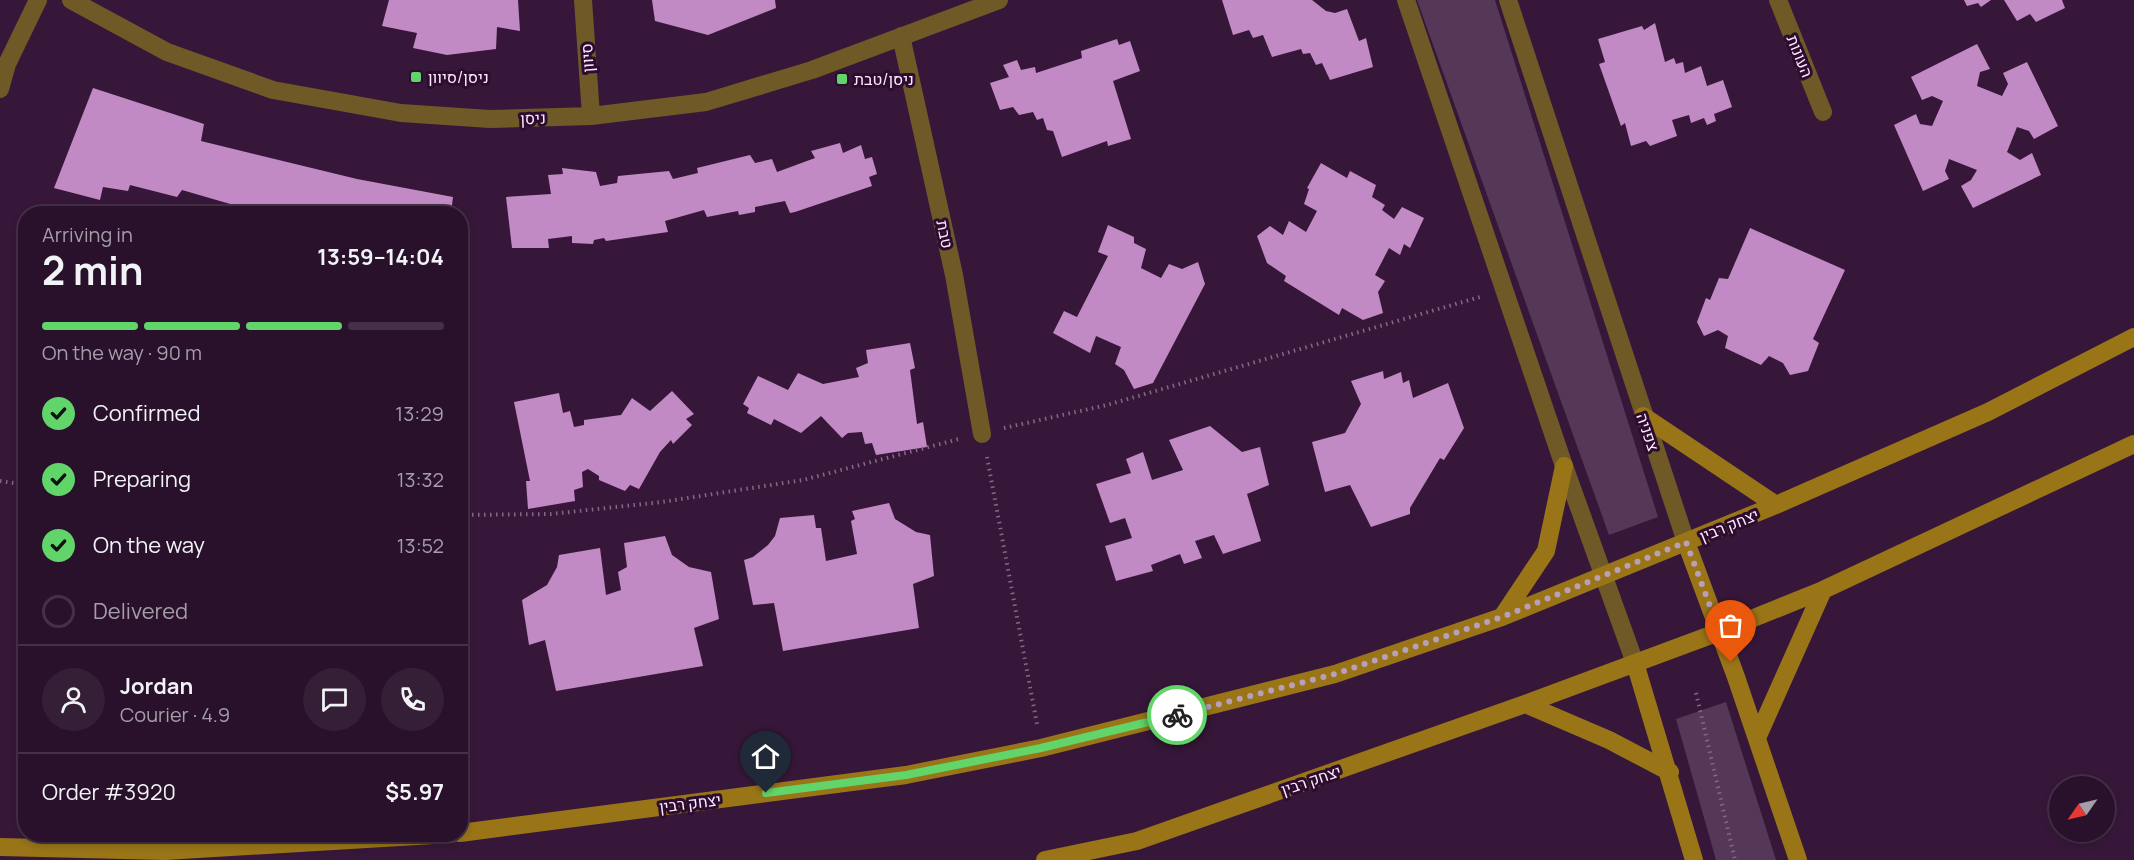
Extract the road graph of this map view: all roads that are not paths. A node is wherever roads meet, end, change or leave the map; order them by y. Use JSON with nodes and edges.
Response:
{"nodes":[{"id":1,"x":38,"y":0,"type":"edge"},
{"id":2,"x":71,"y":0,"type":"edge"},
{"id":3,"x":583,"y":0,"type":"edge"},
{"id":4,"x":999,"y":0,"type":"edge"},
{"id":5,"x":1406,"y":0,"type":"edge"},
{"id":6,"x":1508,"y":0,"type":"edge"},
{"id":7,"x":1778,"y":0,"type":"edge"},
{"id":8,"x":901,"y":36,"type":"junction"},
{"id":9,"x":0,"y":88,"type":"edge"},
{"id":10,"x":1823,"y":112,"type":"dead end"},
{"id":11,"x":591,"y":117,"type":"junction"},
{"id":12,"x":2134,"y":337,"type":"edge"},
{"id":13,"x":1643,"y":416,"type":"junction"},
{"id":14,"x":982,"y":434,"type":"road end"},
{"id":15,"x":2134,"y":444,"type":"edge"},
{"id":16,"x":1564,"y":466,"type":"junction"},
{"id":17,"x":1776,"y":505,"type":"junction"},
{"id":18,"x":1686,"y":542,"type":"junction"},
{"id":19,"x":1603,"y":577,"type":"junction"},
{"id":20,"x":1823,"y":590,"type":"junction"},
{"id":21,"x":1502,"y":617,"type":"junction"},
{"id":22,"x":1719,"y":632,"type":"junction"},
{"id":23,"x":1635,"y":663,"type":"junction"},
{"id":24,"x":1525,"y":704,"type":"junction"},
{"id":25,"x":1757,"y":738,"type":"junction"},
{"id":26,"x":1670,"y":772,"type":"junction"},
{"id":27,"x":468,"y":832,"type":"edge"},
{"id":28,"x":316,"y":842,"type":"edge"},
{"id":29,"x":0,"y":847,"type":"edge"},
{"id":30,"x":1045,"y":860,"type":"edge"},
{"id":31,"x":1694,"y":860,"type":"edge"},
{"id":32,"x":1798,"y":860,"type":"edge"}],
"edges":[{"from":1,"to":9,"type":"street"},
{"from":2,"to":11,"type":"street","name":"ניסן"},
{"from":3,"to":11,"type":"street","name":"סיוון"},
{"from":4,"to":8,"type":"street","name":"ניסן"},
{"from":5,"to":16,"type":"street"},
{"from":6,"to":13,"type":"street","name":"צפניה"},
{"from":7,"to":10,"type":"street","name":"העונות"},
{"from":8,"to":11,"type":"street","name":"ניסן"},
{"from":8,"to":14,"type":"street","name":"טבת"},
{"from":12,"to":17,"type":"main road","name":"יצחק רבין"},
{"from":13,"to":17,"type":"main road"},
{"from":13,"to":18,"type":"street","name":"צפניה"},
{"from":15,"to":20,"type":"main road","name":"יצחק רבין"},
{"from":16,"to":19,"type":"street"},
{"from":16,"to":21,"type":"main road"},
{"from":17,"to":18,"type":"main road","name":"יצחק רבין"},
{"from":18,"to":19,"type":"main road","name":"יצחק רבין"},
{"from":18,"to":22,"type":"main road","name":"צפניה"},
{"from":19,"to":21,"type":"main road","name":"יצחק רבין"},
{"from":19,"to":23,"type":"street"},
{"from":20,"to":22,"type":"main road","name":"יצחק רבין"},
{"from":20,"to":25,"type":"main road"},
{"from":21,"to":27,"type":"main road","name":"יצחק רבין"},
{"from":22,"to":23,"type":"main road","name":"יצחק רבין"},
{"from":22,"to":25,"type":"main road","name":"צפניה"},
{"from":23,"to":24,"type":"main road","name":"יצחק רבין"},
{"from":23,"to":26,"type":"main road"},
{"from":24,"to":26,"type":"main road"},
{"from":24,"to":30,"type":"main road","name":"יצחק רבין"},
{"from":25,"to":32,"type":"main road","name":"צפניה"},
{"from":26,"to":31,"type":"main road"},
{"from":28,"to":29,"type":"main road"}]}
